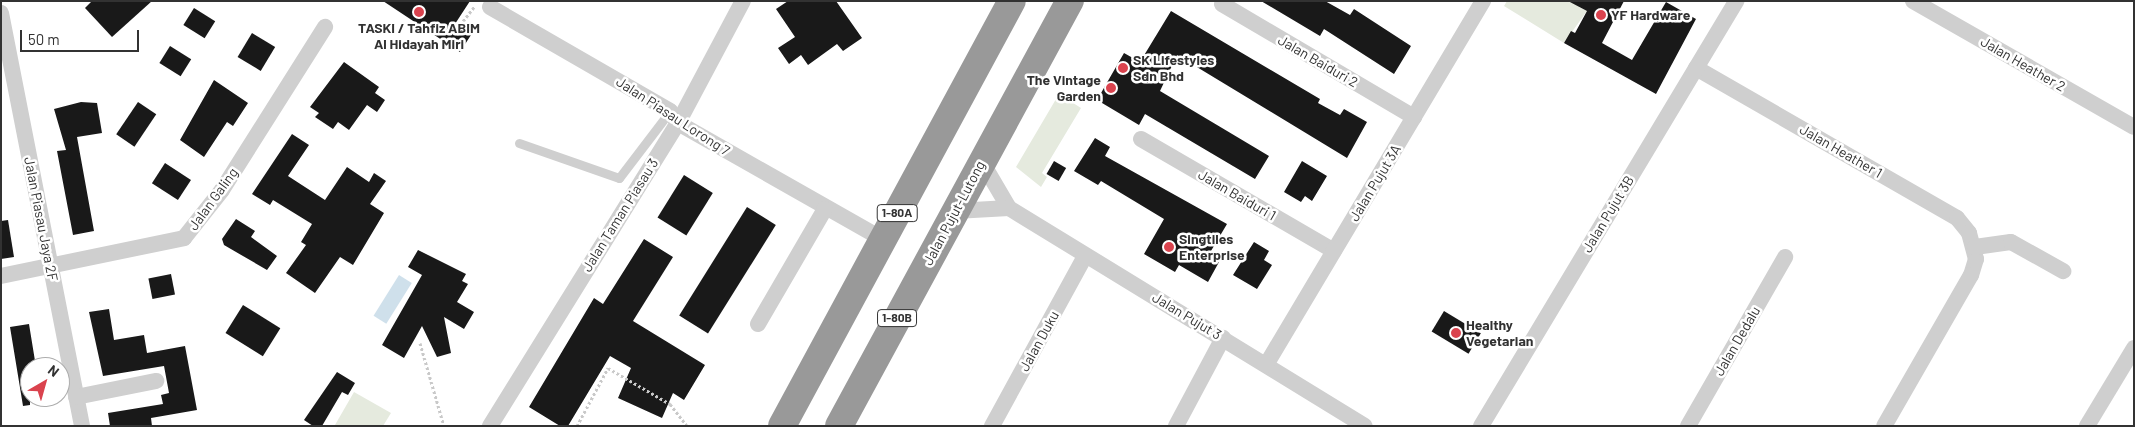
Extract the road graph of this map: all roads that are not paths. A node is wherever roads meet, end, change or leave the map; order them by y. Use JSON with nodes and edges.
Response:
{"nodes":[{"id":1,"x":744,"y":1,"type":"edge"},
{"id":2,"x":1012,"y":1,"type":"edge"},
{"id":3,"x":1070,"y":1,"type":"edge"},
{"id":4,"x":1483,"y":1,"type":"edge"},
{"id":5,"x":1736,"y":1,"type":"edge"},
{"id":6,"x":1913,"y":1,"type":"edge"},
{"id":7,"x":1222,"y":4,"type":"dead end"},
{"id":8,"x":490,"y":6,"type":"dead end"},
{"id":9,"x":1,"y":13,"type":"edge"},
{"id":10,"x":325,"y":27,"type":"dead end"},
{"id":11,"x":1696,"y":68,"type":"junction"},
{"id":12,"x":674,"y":117,"type":"junction"},
{"id":13,"x":1414,"y":117,"type":"junction"},
{"id":14,"x":2134,"y":127,"type":"edge"},
{"id":15,"x":1141,"y":139,"type":"dead end"},
{"id":16,"x":519,"y":143,"type":"dead end"},
{"id":17,"x":982,"y":162,"type":"junction"},
{"id":18,"x":1009,"y":208,"type":"junction"},
{"id":19,"x":825,"y":209,"type":"junction"},
{"id":20,"x":955,"y":211,"type":"junction"},
{"id":21,"x":882,"y":239,"type":"junction"},
{"id":22,"x":1975,"y":247,"type":"junction"},
{"id":23,"x":1334,"y":251,"type":"junction"},
{"id":24,"x":1086,"y":256,"type":"junction"},
{"id":25,"x":1786,"y":257,"type":"dead end"},
{"id":26,"x":51,"y":267,"type":"junction"},
{"id":27,"x":2063,"y":271,"type":"dead end"},
{"id":28,"x":1,"y":276,"type":"edge"},
{"id":29,"x":758,"y":324,"type":"dead end"},
{"id":30,"x":1223,"y":338,"type":"junction"},
{"id":31,"x":2134,"y":348,"type":"edge"},
{"id":32,"x":1266,"y":365,"type":"junction"},
{"id":33,"x":156,"y":381,"type":"dead end"},
{"id":34,"x":76,"y":397,"type":"junction"},
{"id":35,"x":82,"y":426,"type":"edge"},
{"id":36,"x":490,"y":426,"type":"edge"},
{"id":37,"x":782,"y":426,"type":"edge"},
{"id":38,"x":840,"y":426,"type":"edge"},
{"id":39,"x":992,"y":426,"type":"edge"},
{"id":40,"x":1176,"y":426,"type":"edge"},
{"id":41,"x":1365,"y":426,"type":"edge"},
{"id":42,"x":1480,"y":426,"type":"edge"},
{"id":43,"x":1688,"y":426,"type":"edge"},
{"id":44,"x":1884,"y":426,"type":"edge"},
{"id":45,"x":2087,"y":426,"type":"edge"}],
"edges":[{"from":1,"to":12,"type":"street","name":"Jalan Taman Piasau 3"},
{"from":2,"to":21,"type":"highway","number":"1-80A"},
{"from":3,"to":17,"type":"highway","name":"Jalan Pujut-Lutong","number":"1-80B"},
{"from":4,"to":13,"type":"street","name":"Jalan Pujut 3A"},
{"from":5,"to":11,"type":"street","name":"Jalan Pujut 3B"},
{"from":6,"to":14,"type":"street","name":"Jalan Heather 2"},
{"from":7,"to":13,"type":"street","name":"Jalan Baiduri 2"},
{"from":8,"to":12,"type":"street","name":"Jalan Piasau Lorong 7"},
{"from":9,"to":26,"type":"street","name":"Jalan Piasau Jaya 2F"},
{"from":10,"to":26,"type":"street","name":"Jalan Galing"},
{"from":11,"to":22,"type":"street","name":"Jalan Heather 1"},
{"from":11,"to":42,"type":"street","name":"Jalan Pujut 3B"},
{"from":12,"to":16,"type":"lane"},
{"from":12,"to":19,"type":"street","name":"Jalan Piasau Lorong 7"},
{"from":12,"to":36,"type":"street","name":"Jalan Taman Piasau 3"},
{"from":13,"to":23,"type":"street","name":"Jalan Pujut 3A"},
{"from":15,"to":23,"type":"street","name":"Jalan Baiduri 1"},
{"from":17,"to":18,"type":"street","name":"Jalan Pujut 3"},
{"from":17,"to":20,"type":"highway","name":"Jalan Pujut-Lutong","number":"1-80B"},
{"from":18,"to":20,"type":"street"},
{"from":18,"to":24,"type":"street","name":"Jalan Pujut 3"},
{"from":19,"to":21,"type":"street","name":"Jalan Piasau Lorong 7"},
{"from":19,"to":29,"type":"street"},
{"from":20,"to":38,"type":"highway","name":"Jalan Pujut-Lutong","number":"1-80B"},
{"from":21,"to":37,"type":"highway","number":"1-80A"},
{"from":22,"to":27,"type":"street"},
{"from":22,"to":44,"type":"street"},
{"from":23,"to":32,"type":"street","name":"Jalan Pujut 3A"},
{"from":24,"to":30,"type":"street","name":"Jalan Pujut 3"},
{"from":24,"to":39,"type":"street","name":"Jalan Duku"},
{"from":25,"to":43,"type":"street","name":"Jalan Dedalu"},
{"from":26,"to":28,"type":"street","name":"Jalan Galing"},
{"from":26,"to":34,"type":"street","name":"Jalan Piasau Jaya 2F"},
{"from":30,"to":32,"type":"street","name":"Jalan Pujut 3"},
{"from":30,"to":40,"type":"street"},
{"from":31,"to":45,"type":"street"},
{"from":32,"to":41,"type":"street","name":"Jalan Pujut 3"},
{"from":33,"to":34,"type":"street"},
{"from":34,"to":35,"type":"street","name":"Jalan Piasau Jaya 2F"}]}
